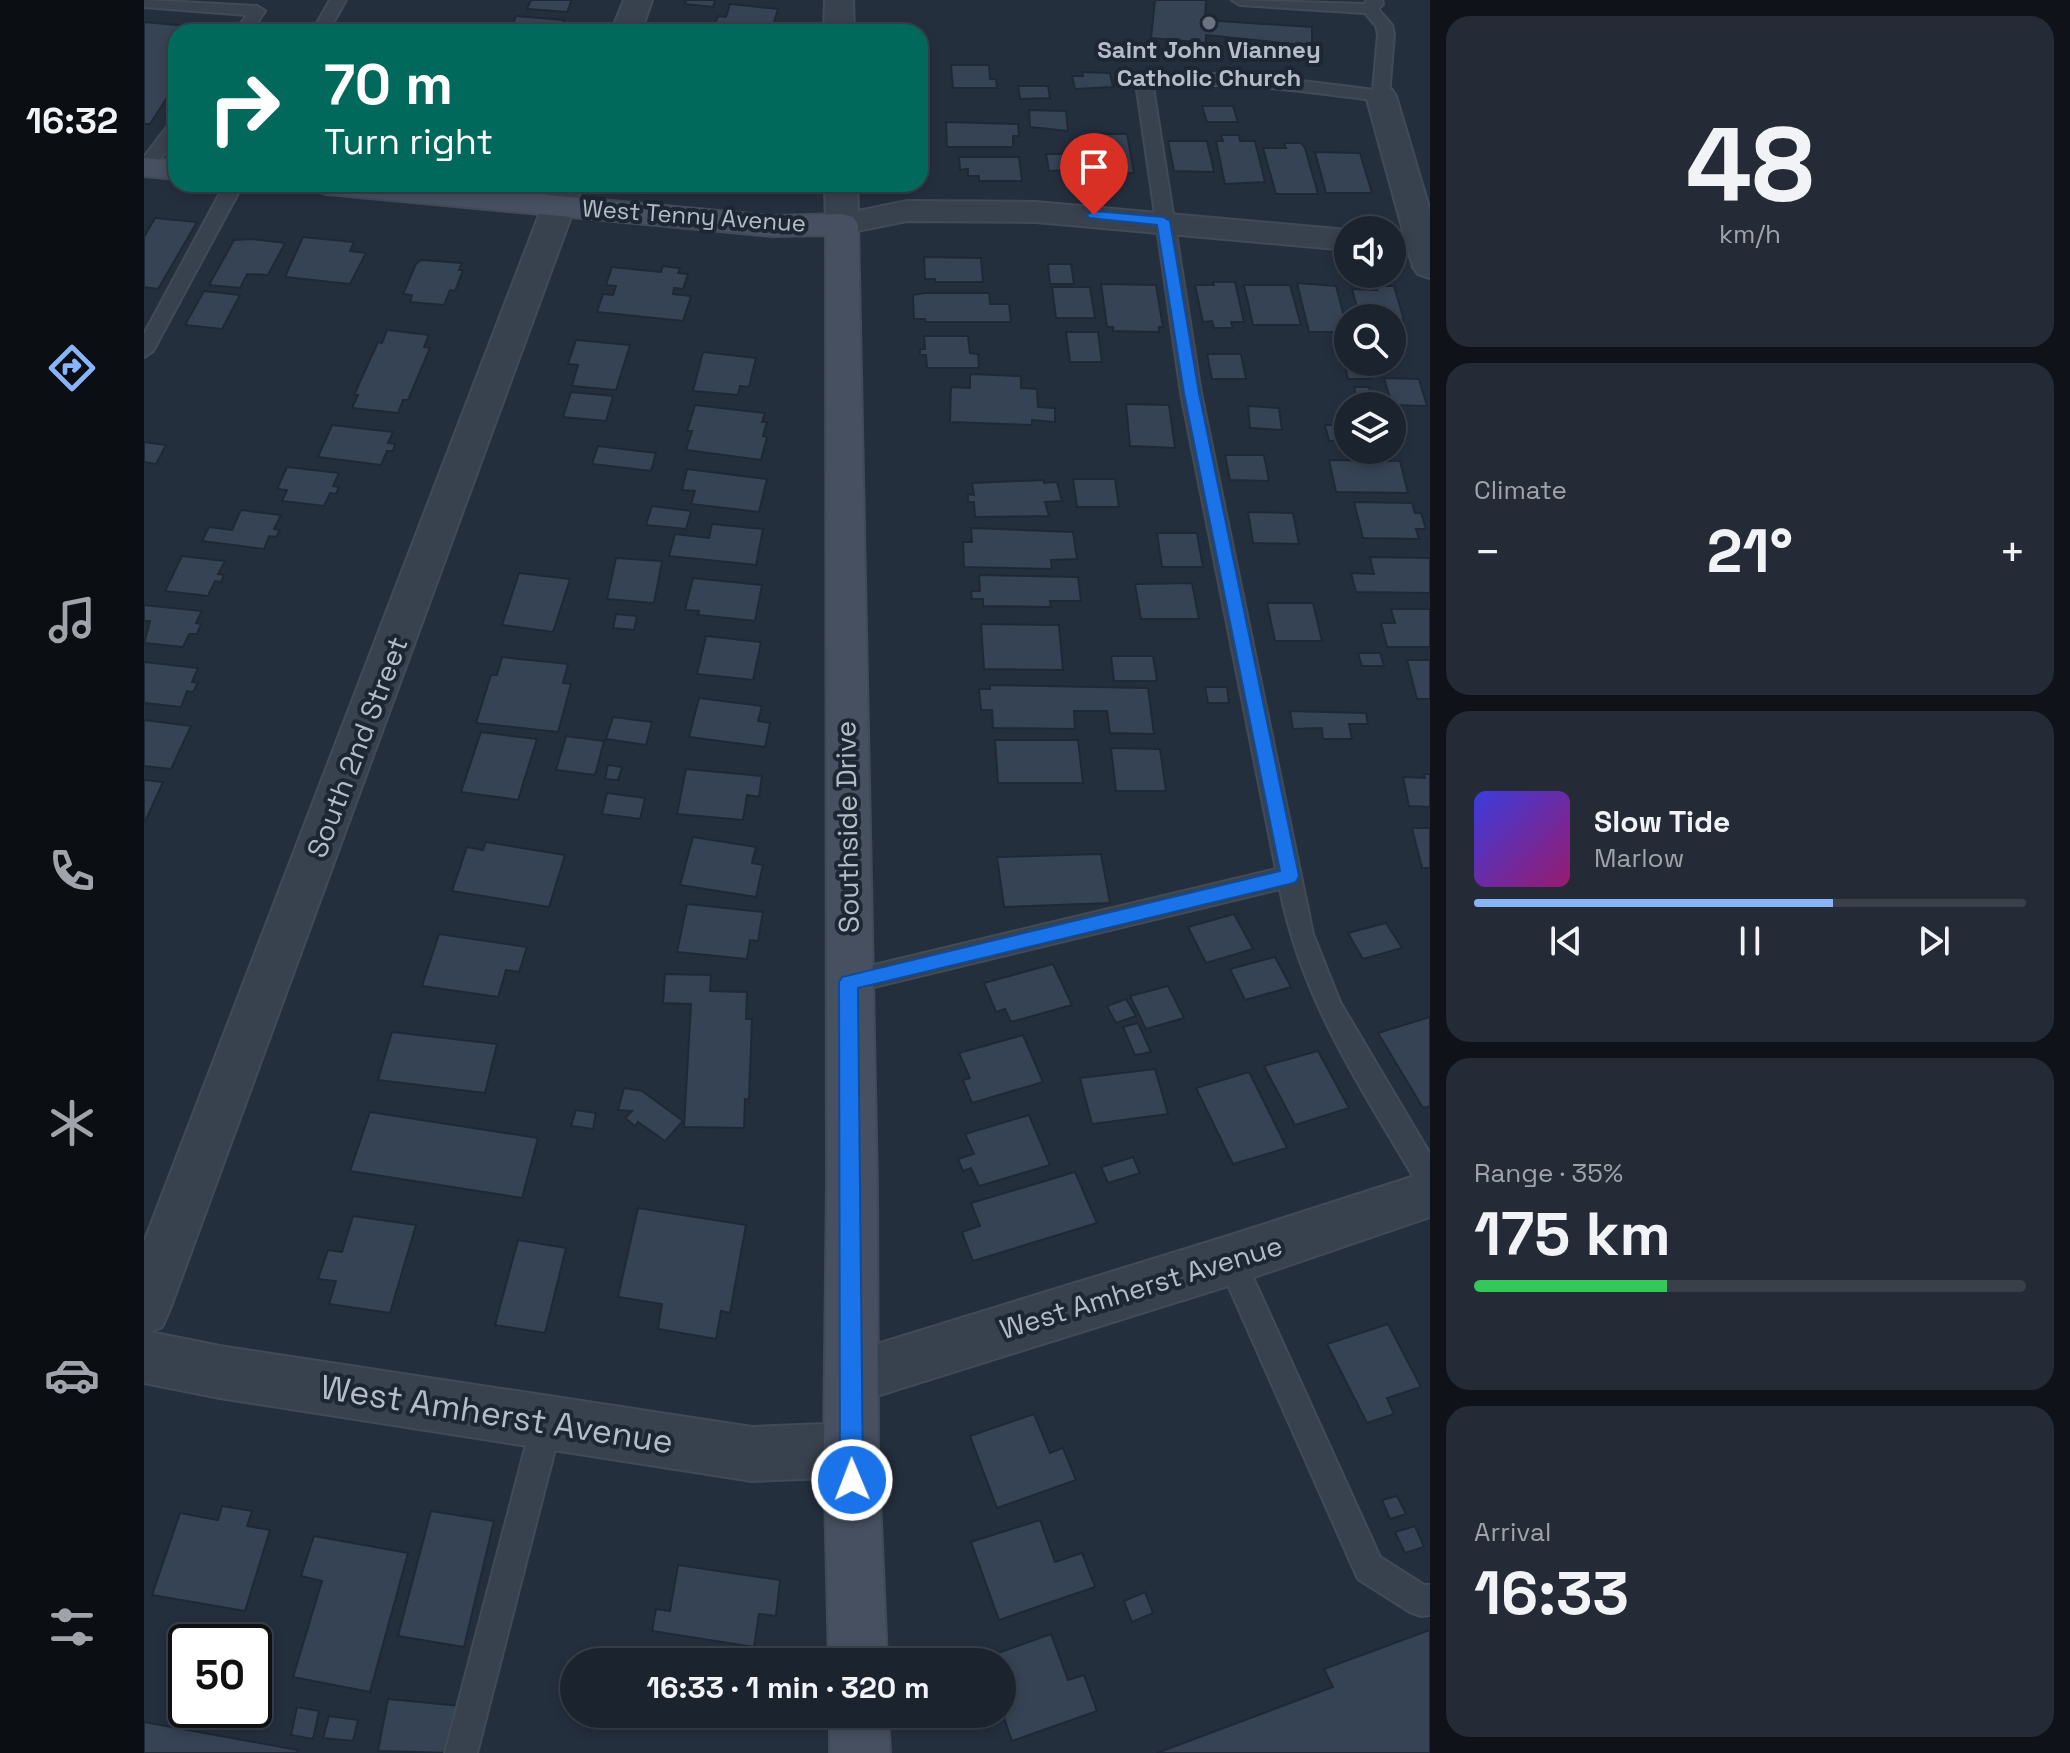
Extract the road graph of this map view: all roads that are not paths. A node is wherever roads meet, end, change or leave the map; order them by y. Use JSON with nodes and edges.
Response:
{"nodes":[{"id":1,"x":318,"y":0,"type":"edge"},
{"id":2,"x":638,"y":0,"type":"edge"},
{"id":3,"x":839,"y":0,"type":"edge"},
{"id":4,"x":1240,"y":0,"type":"edge"},
{"id":5,"x":338,"y":1,"type":"edge"},
{"id":6,"x":144,"y":2,"type":"edge"},
{"id":7,"x":1372,"y":4,"type":"edge"},
{"id":8,"x":248,"y":24,"type":"edge"},
{"id":9,"x":325,"y":24,"type":"edge"},
{"id":10,"x":629,"y":24,"type":"edge"},
{"id":11,"x":839,"y":24,"type":"edge"},
{"id":12,"x":1381,"y":96,"type":"junction"},
{"id":13,"x":168,"y":137,"type":"edge"},
{"id":14,"x":144,"y":167,"type":"edge"},
{"id":15,"x":168,"y":169,"type":"edge"},
{"id":16,"x":231,"y":192,"type":"edge"},
{"id":17,"x":499,"y":192,"type":"edge"},
{"id":18,"x":841,"y":192,"type":"edge"},
{"id":19,"x":564,"y":195,"type":"edge"},
{"id":20,"x":1163,"y":221,"type":"junction"},
{"id":21,"x":842,"y":224,"type":"junction"},
{"id":22,"x":1334,"y":239,"type":"edge"},
{"id":23,"x":1419,"y":252,"type":"edge"},
{"id":24,"x":144,"y":351,"type":"edge"},
{"id":25,"x":1290,"y":876,"type":"junction"},
{"id":26,"x":849,"y":982,"type":"junction"},
{"id":27,"x":1430,"y":1179,"type":"edge"},
{"id":28,"x":1430,"y":1194,"type":"edge"},
{"id":29,"x":1231,"y":1260,"type":"junction"},
{"id":30,"x":144,"y":1309,"type":"edge"},
{"id":31,"x":144,"y":1357,"type":"edge"},
{"id":32,"x":851,"y":1378,"type":"junction"},
{"id":33,"x":547,"y":1422,"type":"junction"},
{"id":34,"x":851,"y":1450,"type":"junction"},
{"id":35,"x":1430,"y":1600,"type":"edge"},
{"id":36,"x":858,"y":1648,"type":"edge"},
{"id":37,"x":859,"y":1728,"type":"edge"},
{"id":38,"x":461,"y":1753,"type":"edge"},
{"id":39,"x":860,"y":1753,"type":"edge"}],
"edges":[{"from":1,"to":5,"type":"lane"},
{"from":2,"to":10,"type":"street"},
{"from":3,"to":11,"type":"street"},
{"from":4,"to":7,"type":"lane"},
{"from":5,"to":9,"type":"lane"},
{"from":6,"to":8,"type":"lane"},
{"from":7,"to":12,"type":"lane"},
{"from":12,"to":20,"type":"lane"},
{"from":12,"to":23,"type":"street"},
{"from":13,"to":14,"type":"lane"},
{"from":14,"to":15,"type":"main road"},
{"from":16,"to":24,"type":"lane"},
{"from":17,"to":19,"type":"main road","name":"West Tenny Avenue"},
{"from":18,"to":21,"type":"street","name":"Southside Drive"},
{"from":19,"to":21,"type":"main road","name":"West Tenny Avenue"},
{"from":19,"to":30,"type":"street","name":"South 2nd Street"},
{"from":20,"to":21,"type":"street","name":"West Tenny Avenue"},
{"from":20,"to":22,"type":"street","name":"West Tenny Avenue"},
{"from":20,"to":25,"type":"lane"},
{"from":21,"to":26,"type":"main road","name":"Southside Drive"},
{"from":25,"to":26,"type":"lane"},
{"from":25,"to":27,"type":"lane"},
{"from":26,"to":32,"type":"main road","name":"Southside Drive"},
{"from":28,"to":29,"type":"street","name":"West Amherst Avenue"},
{"from":29,"to":32,"type":"street","name":"West Amherst Avenue"},
{"from":29,"to":35,"type":"lane"},
{"from":31,"to":33,"type":"street","name":"West Amherst Avenue"},
{"from":32,"to":34,"type":"main road","name":"Southside Drive"},
{"from":33,"to":34,"type":"street","name":"West Amherst Avenue"},
{"from":33,"to":38,"type":"lane"},
{"from":34,"to":36,"type":"main road","name":"Southside Drive"},
{"from":37,"to":39,"type":"main road"}]}
